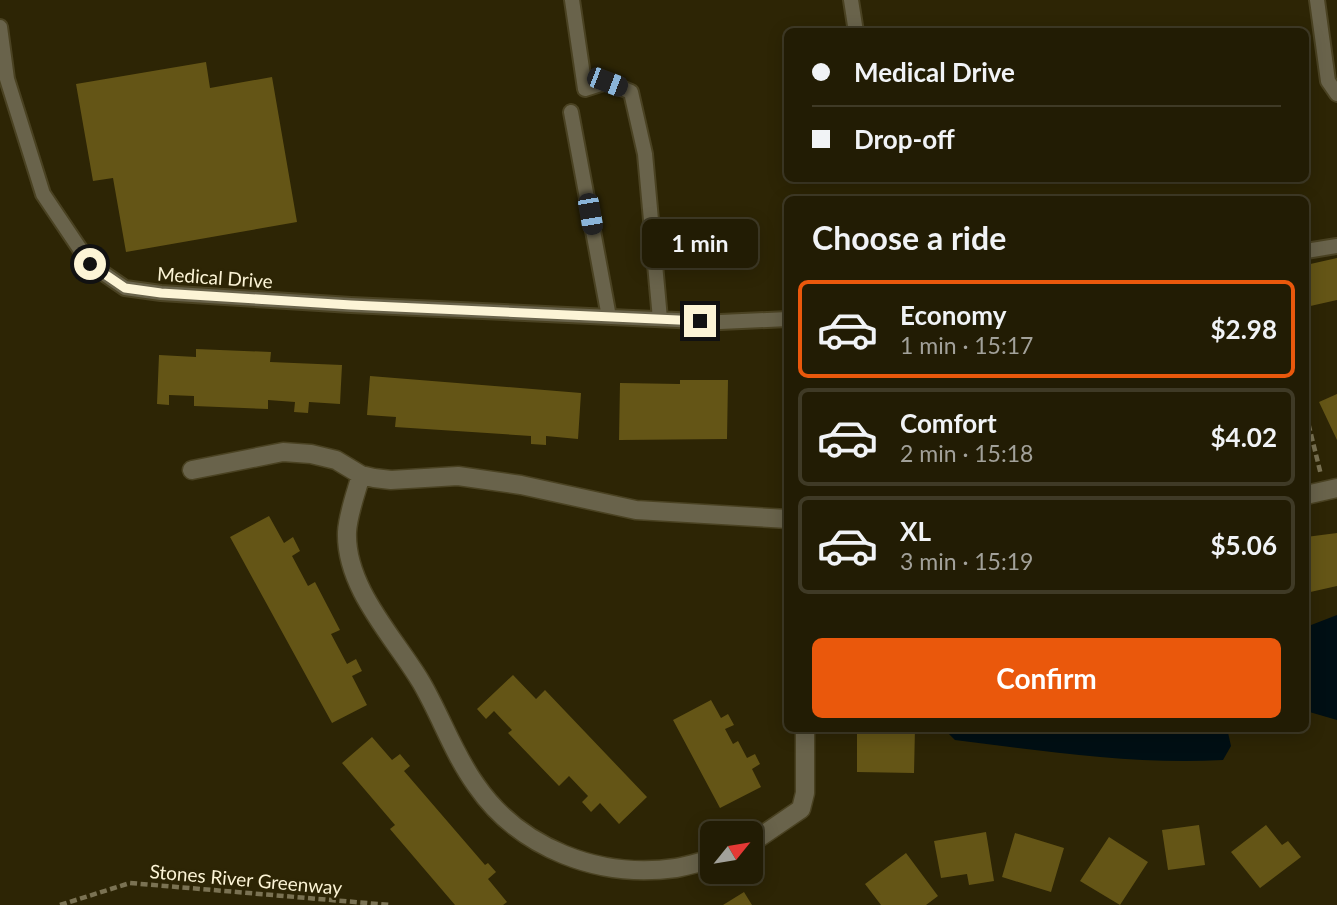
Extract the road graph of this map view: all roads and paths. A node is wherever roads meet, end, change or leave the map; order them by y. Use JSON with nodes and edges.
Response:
{"nodes":[{"id":1,"x":572,"y":0,"type":"edge"},
{"id":2,"x":851,"y":0,"type":"edge"},
{"id":3,"x":1317,"y":0,"type":"edge"},
{"id":4,"x":0,"y":27,"type":"edge"},
{"id":5,"x":855,"y":28,"type":"edge"},
{"id":6,"x":1337,"y":94,"type":"edge"},
{"id":7,"x":570,"y":112,"type":"dead end"},
{"id":8,"x":1337,"y":246,"type":"edge"},
{"id":9,"x":1309,"y":251,"type":"edge"},
{"id":10,"x":609,"y":317,"type":"junction"},
{"id":11,"x":660,"y":319,"type":"junction"},
{"id":12,"x":784,"y":319,"type":"edge"},
{"id":13,"x":1309,"y":423,"type":"edge"},
{"id":14,"x":192,"y":470,"type":"dead end"},
{"id":15,"x":361,"y":475,"type":"junction"},
{"id":16,"x":1331,"y":490,"type":"edge"},
{"id":17,"x":1309,"y":494,"type":"edge"},
{"id":18,"x":784,"y":519,"type":"edge"},
{"id":19,"x":805,"y":732,"type":"edge"},
{"id":20,"x":763,"y":835,"type":"edge"},
{"id":21,"x":700,"y":862,"type":"edge"},
{"id":22,"x":60,"y":905,"type":"edge"},
{"id":23,"x":390,"y":905,"type":"edge"}],
"edges":[{"from":1,"to":11,"type":"lane"},
{"from":2,"to":5,"type":"lane"},
{"from":3,"to":6,"type":"lane"},
{"from":4,"to":10,"type":"lane","name":"Medical Drive"},
{"from":7,"to":10,"type":"lane"},
{"from":8,"to":9,"type":"lane"},
{"from":10,"to":11,"type":"lane","name":"Medical Drive"},
{"from":11,"to":12,"type":"lane","name":"Medical Drive"},
{"from":13,"to":16,"type":"path"},
{"from":14,"to":15,"type":"street"},
{"from":15,"to":18,"type":"street"},
{"from":15,"to":21,"type":"street"},
{"from":16,"to":17,"type":"street"},
{"from":19,"to":20,"type":"street"},
{"from":22,"to":23,"type":"path","name":"Stones River Greenway"}]}
